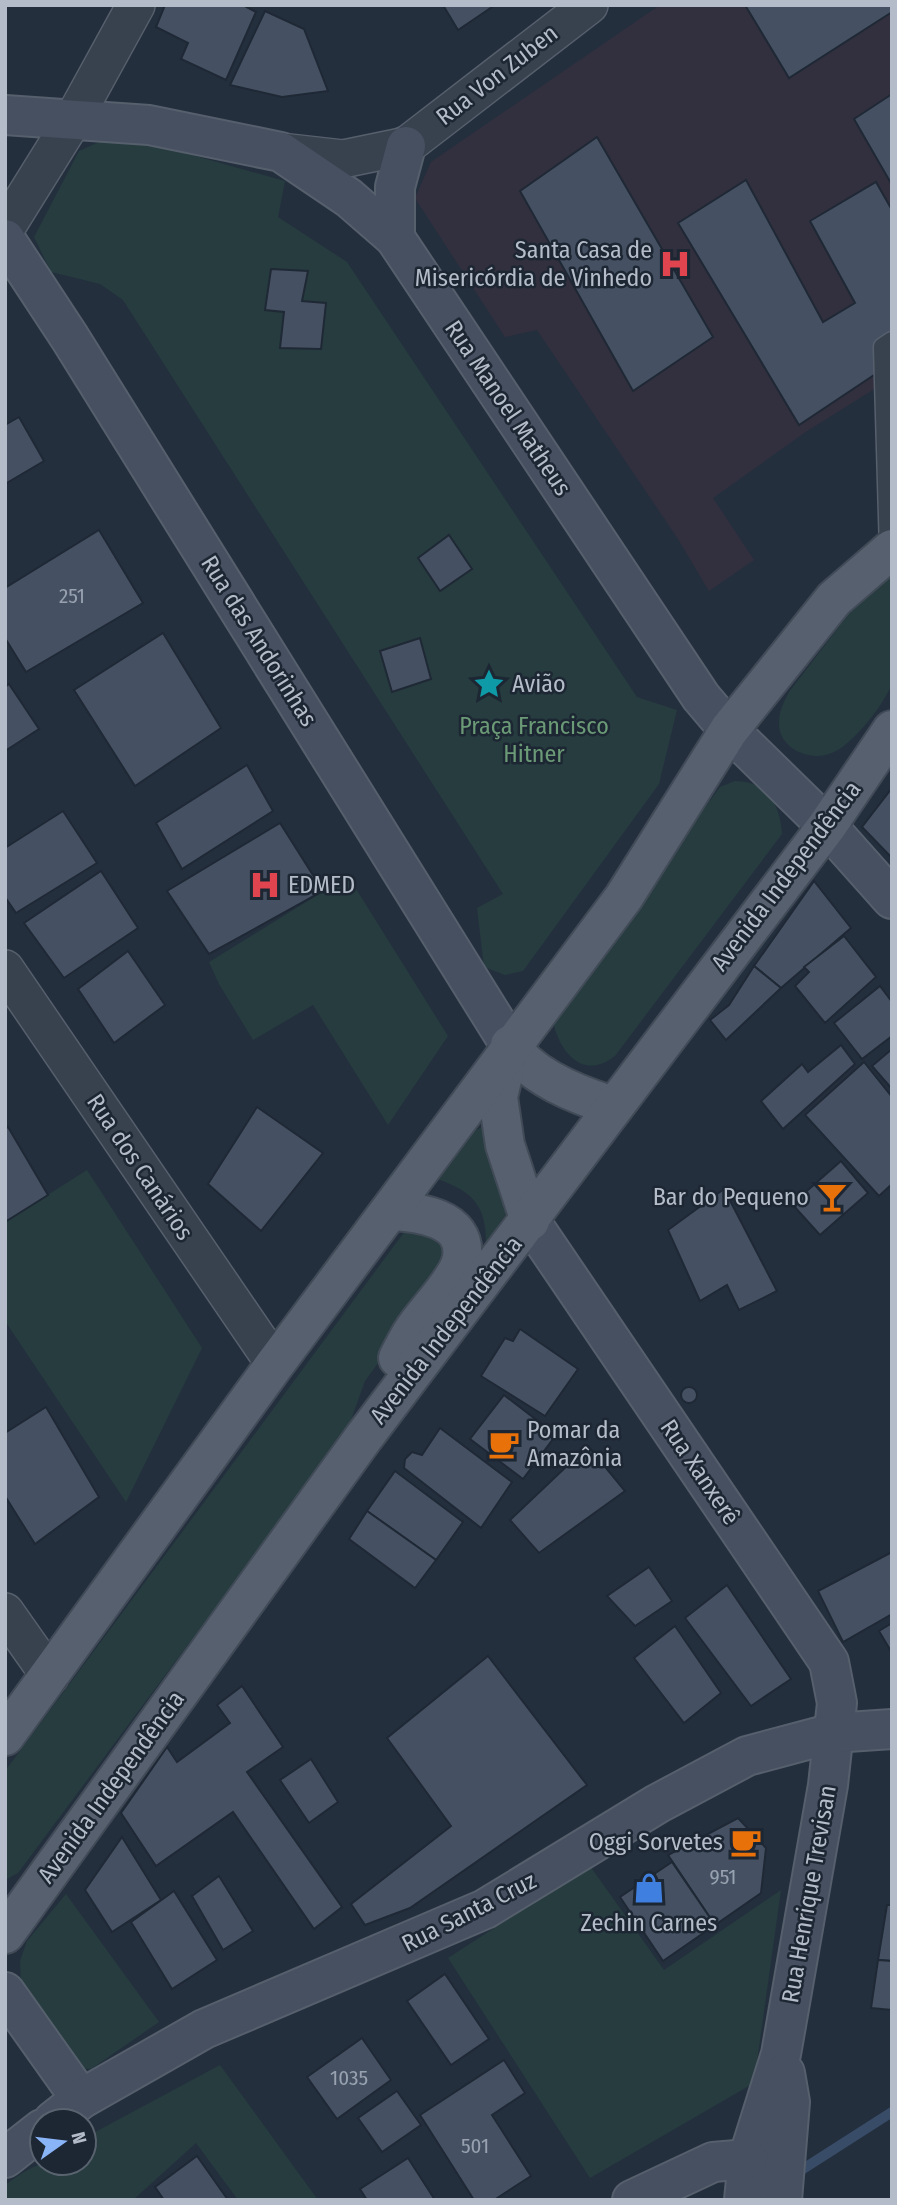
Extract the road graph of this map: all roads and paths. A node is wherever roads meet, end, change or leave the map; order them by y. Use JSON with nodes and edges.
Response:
{"nodes":[{"id":1,"x":136,"y":5,"type":"edge"},
{"id":2,"x":589,"y":5,"type":"edge"},
{"id":3,"x":5,"y":114,"type":"edge"},
{"id":4,"x":74,"y":118,"type":"junction"},
{"id":5,"x":406,"y":146,"type":"junction"},
{"id":6,"x":281,"y":152,"type":"junction"},
{"id":7,"x":5,"y":229,"type":"edge"},
{"id":8,"x":395,"y":238,"type":"junction"},
{"id":9,"x":5,"y":239,"type":"edge"},
{"id":10,"x":892,"y":341,"type":"edge"},
{"id":11,"x":890,"y":550,"type":"edge"},
{"id":12,"x":729,"y":730,"type":"junction"},
{"id":13,"x":892,"y":730,"type":"edge"},
{"id":14,"x":827,"y":826,"type":"junction"},
{"id":15,"x":892,"y":899,"type":"edge"},
{"id":16,"x":5,"y":969,"type":"edge"},
{"id":17,"x":510,"y":1045,"type":"junction"},
{"id":18,"x":613,"y":1106,"type":"junction"},
{"id":19,"x":390,"y":1211,"type":"junction"},
{"id":20,"x":530,"y":1221,"type":"junction"},
{"id":21,"x":275,"y":1364,"type":"junction"},
{"id":22,"x":364,"y":1437,"type":"junction"},
{"id":23,"x":5,"y":1612,"type":"edge"},
{"id":24,"x":50,"y":1676,"type":"junction"},
{"id":25,"x":892,"y":1729,"type":"edge"},
{"id":26,"x":834,"y":1733,"type":"junction"},
{"id":27,"x":5,"y":1737,"type":"edge"},
{"id":28,"x":5,"y":1934,"type":"edge"},
{"id":29,"x":5,"y":1992,"type":"edge"},
{"id":30,"x":781,"y":2054,"type":"junction"},
{"id":31,"x":65,"y":2107,"type":"edge"},
{"id":32,"x":72,"y":2107,"type":"edge"},
{"id":33,"x":28,"y":2140,"type":"edge"},
{"id":34,"x":5,"y":2158,"type":"edge"},
{"id":35,"x":748,"y":2159,"type":"junction"},
{"id":36,"x":632,"y":2200,"type":"edge"},
{"id":37,"x":744,"y":2200,"type":"edge"},
{"id":38,"x":775,"y":2200,"type":"edge"},
{"id":39,"x":782,"y":2200,"type":"edge"}],
"edges":[{"from":1,"to":4,"type":"street"},
{"from":2,"to":5,"type":"street","name":"Rua Von Zuben"},
{"from":3,"to":4,"type":"street","name":"Rua Manoel Matheus"},
{"from":4,"to":6,"type":"street","name":"Rua Manoel Matheus"},
{"from":4,"to":7,"type":"street"},
{"from":5,"to":6,"type":"street","name":"Rua Von Zuben"},
{"from":5,"to":8,"type":"street"},
{"from":6,"to":8,"type":"street","name":"Rua Manoel Matheus"},
{"from":8,"to":12,"type":"street","name":"Rua Manoel Matheus"},
{"from":9,"to":17,"type":"street","name":"Rua das Andorinhas"},
{"from":10,"to":11,"type":"lane"},
{"from":11,"to":12,"type":"main road"},
{"from":12,"to":14,"type":"street","name":"Rua Manoel Matheus"},
{"from":12,"to":17,"type":"main road"},
{"from":13,"to":14,"type":"main road","name":"Avenida Independência"},
{"from":14,"to":15,"type":"street","name":"Rua Manoel Matheus"},
{"from":14,"to":18,"type":"main road","name":"Avenida Independência"},
{"from":16,"to":21,"type":"street","name":"Rua dos Canários"},
{"from":17,"to":18,"type":"main road"},
{"from":17,"to":19,"type":"main road"},
{"from":17,"to":20,"type":"main road"},
{"from":18,"to":20,"type":"main road","name":"Avenida Independência"},
{"from":19,"to":21,"type":"main road"},
{"from":19,"to":22,"type":"main road"},
{"from":20,"to":22,"type":"main road","name":"Avenida Independência"},
{"from":20,"to":26,"type":"street","name":"Rua Xanxerê"},
{"from":21,"to":24,"type":"main road"},
{"from":22,"to":28,"type":"main road","name":"Avenida Independência"},
{"from":23,"to":24,"type":"street"},
{"from":24,"to":27,"type":"main road"},
{"from":25,"to":26,"type":"street","name":"Rua Santa Cruz"},
{"from":26,"to":30,"type":"street","name":"Rua Henrique Trevisan"},
{"from":26,"to":32,"type":"street","name":"Rua Santa Cruz"},
{"from":29,"to":31,"type":"street"},
{"from":30,"to":35,"type":"street","name":"Rua Henrique Trevisan"},
{"from":30,"to":39,"type":"street","name":"Rua Henrique Trevisan"},
{"from":33,"to":34,"type":"street"},
{"from":35,"to":36,"type":"street"},
{"from":35,"to":37,"type":"street","name":"Rua Henrique Trevisan"},
{"from":35,"to":38,"type":"street"}]}
